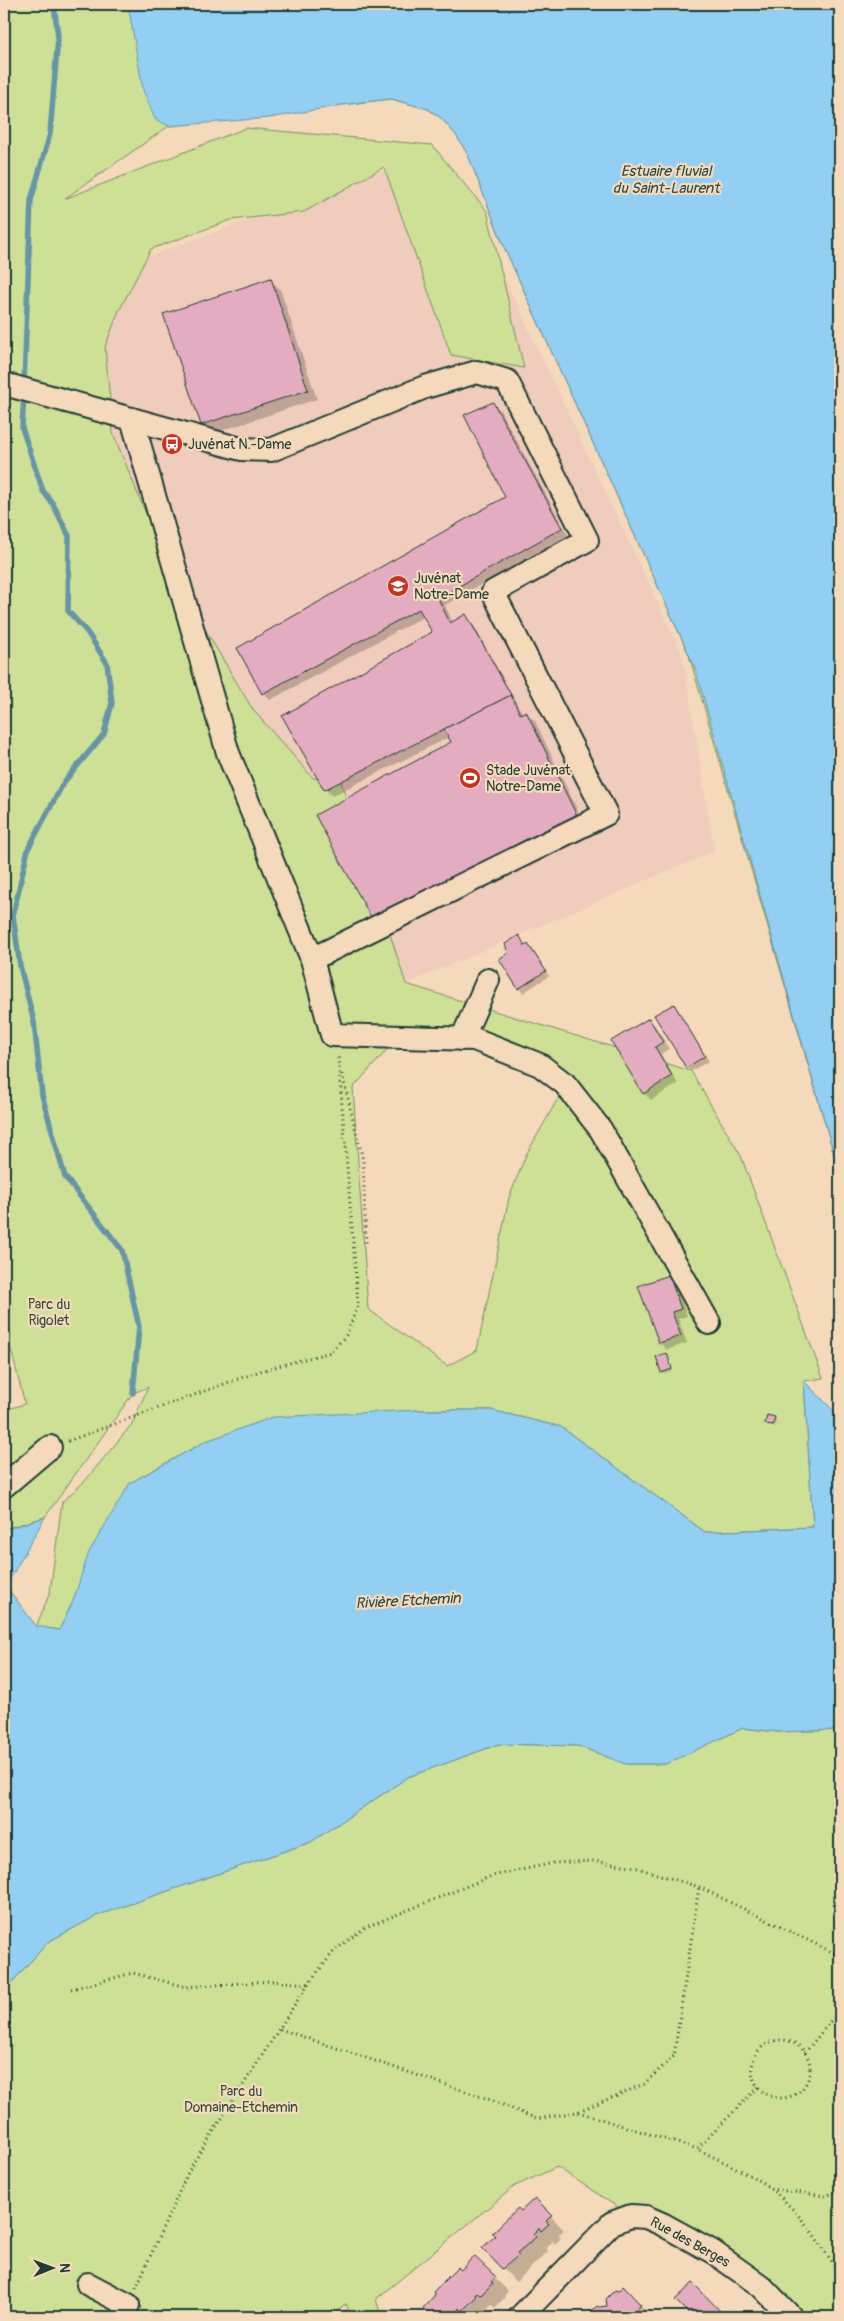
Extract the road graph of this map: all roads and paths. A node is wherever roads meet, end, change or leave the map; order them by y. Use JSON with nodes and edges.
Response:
{"nodes":[{"id":1,"x":4,"y":384,"type":"edge"},
{"id":2,"x":132,"y":418,"type":"junction"},
{"id":3,"x":312,"y":959,"type":"junction"},
{"id":4,"x":488,"y":980,"type":"dead end"},
{"id":5,"x":334,"y":1034,"type":"junction"},
{"id":6,"x":462,"y":1039,"type":"junction"},
{"id":7,"x":339,"y":1061,"type":"junction"},
{"id":8,"x":366,"y":1245,"type":"dead end"},
{"id":9,"x":709,"y":1323,"type":"dead end"},
{"id":10,"x":74,"y":1438,"type":"dead end"},
{"id":11,"x":50,"y":1448,"type":"dead end"},
{"id":12,"x":4,"y":1486,"type":"edge"},
{"id":13,"x":699,"y":1887,"type":"junction"},
{"id":14,"x":840,"y":1956,"type":"edge"},
{"id":15,"x":308,"y":1984,"type":"junction"},
{"id":16,"x":71,"y":1989,"type":"dead end"},
{"id":17,"x":840,"y":2009,"type":"edge"},
{"id":18,"x":280,"y":2029,"type":"junction"},
{"id":19,"x":805,"y":2053,"type":"junction"},
{"id":20,"x":758,"y":2087,"type":"junction"},
{"id":21,"x":577,"y":2112,"type":"junction"},
{"id":22,"x":697,"y":2148,"type":"junction"},
{"id":23,"x":770,"y":2189,"type":"junction"},
{"id":24,"x":840,"y":2190,"type":"edge"},
{"id":25,"x":840,"y":2275,"type":"edge"},
{"id":26,"x":138,"y":2283,"type":"dead end"},
{"id":27,"x":88,"y":2284,"type":"dead end"},
{"id":28,"x":123,"y":2317,"type":"edge"},
{"id":29,"x":520,"y":2317,"type":"edge"},
{"id":30,"x":791,"y":2317,"type":"edge"}],
"edges":[{"from":1,"to":2,"type":"street"},
{"from":2,"to":3,"type":"street"},
{"from":2,"to":3,"type":"street"},
{"from":3,"to":5,"type":"street"},
{"from":4,"to":6,"type":"street"},
{"from":5,"to":6,"type":"street"},
{"from":5,"to":7,"type":"path"},
{"from":6,"to":9,"type":"street"},
{"from":7,"to":8,"type":"path"},
{"from":7,"to":10,"type":"path"},
{"from":11,"to":12,"type":"street"},
{"from":13,"to":14,"type":"path"},
{"from":13,"to":15,"type":"path"},
{"from":13,"to":21,"type":"path"},
{"from":15,"to":16,"type":"path"},
{"from":15,"to":18,"type":"path"},
{"from":17,"to":19,"type":"path"},
{"from":18,"to":21,"type":"path"},
{"from":18,"to":26,"type":"path"},
{"from":19,"to":20,"type":"path"},
{"from":19,"to":20,"type":"path"},
{"from":20,"to":22,"type":"path"},
{"from":21,"to":22,"type":"path"},
{"from":22,"to":23,"type":"path"},
{"from":23,"to":24,"type":"path"},
{"from":23,"to":25,"type":"path"},
{"from":27,"to":28,"type":"street"},
{"from":29,"to":30,"type":"street","name":"Rue des Berges"}]}
